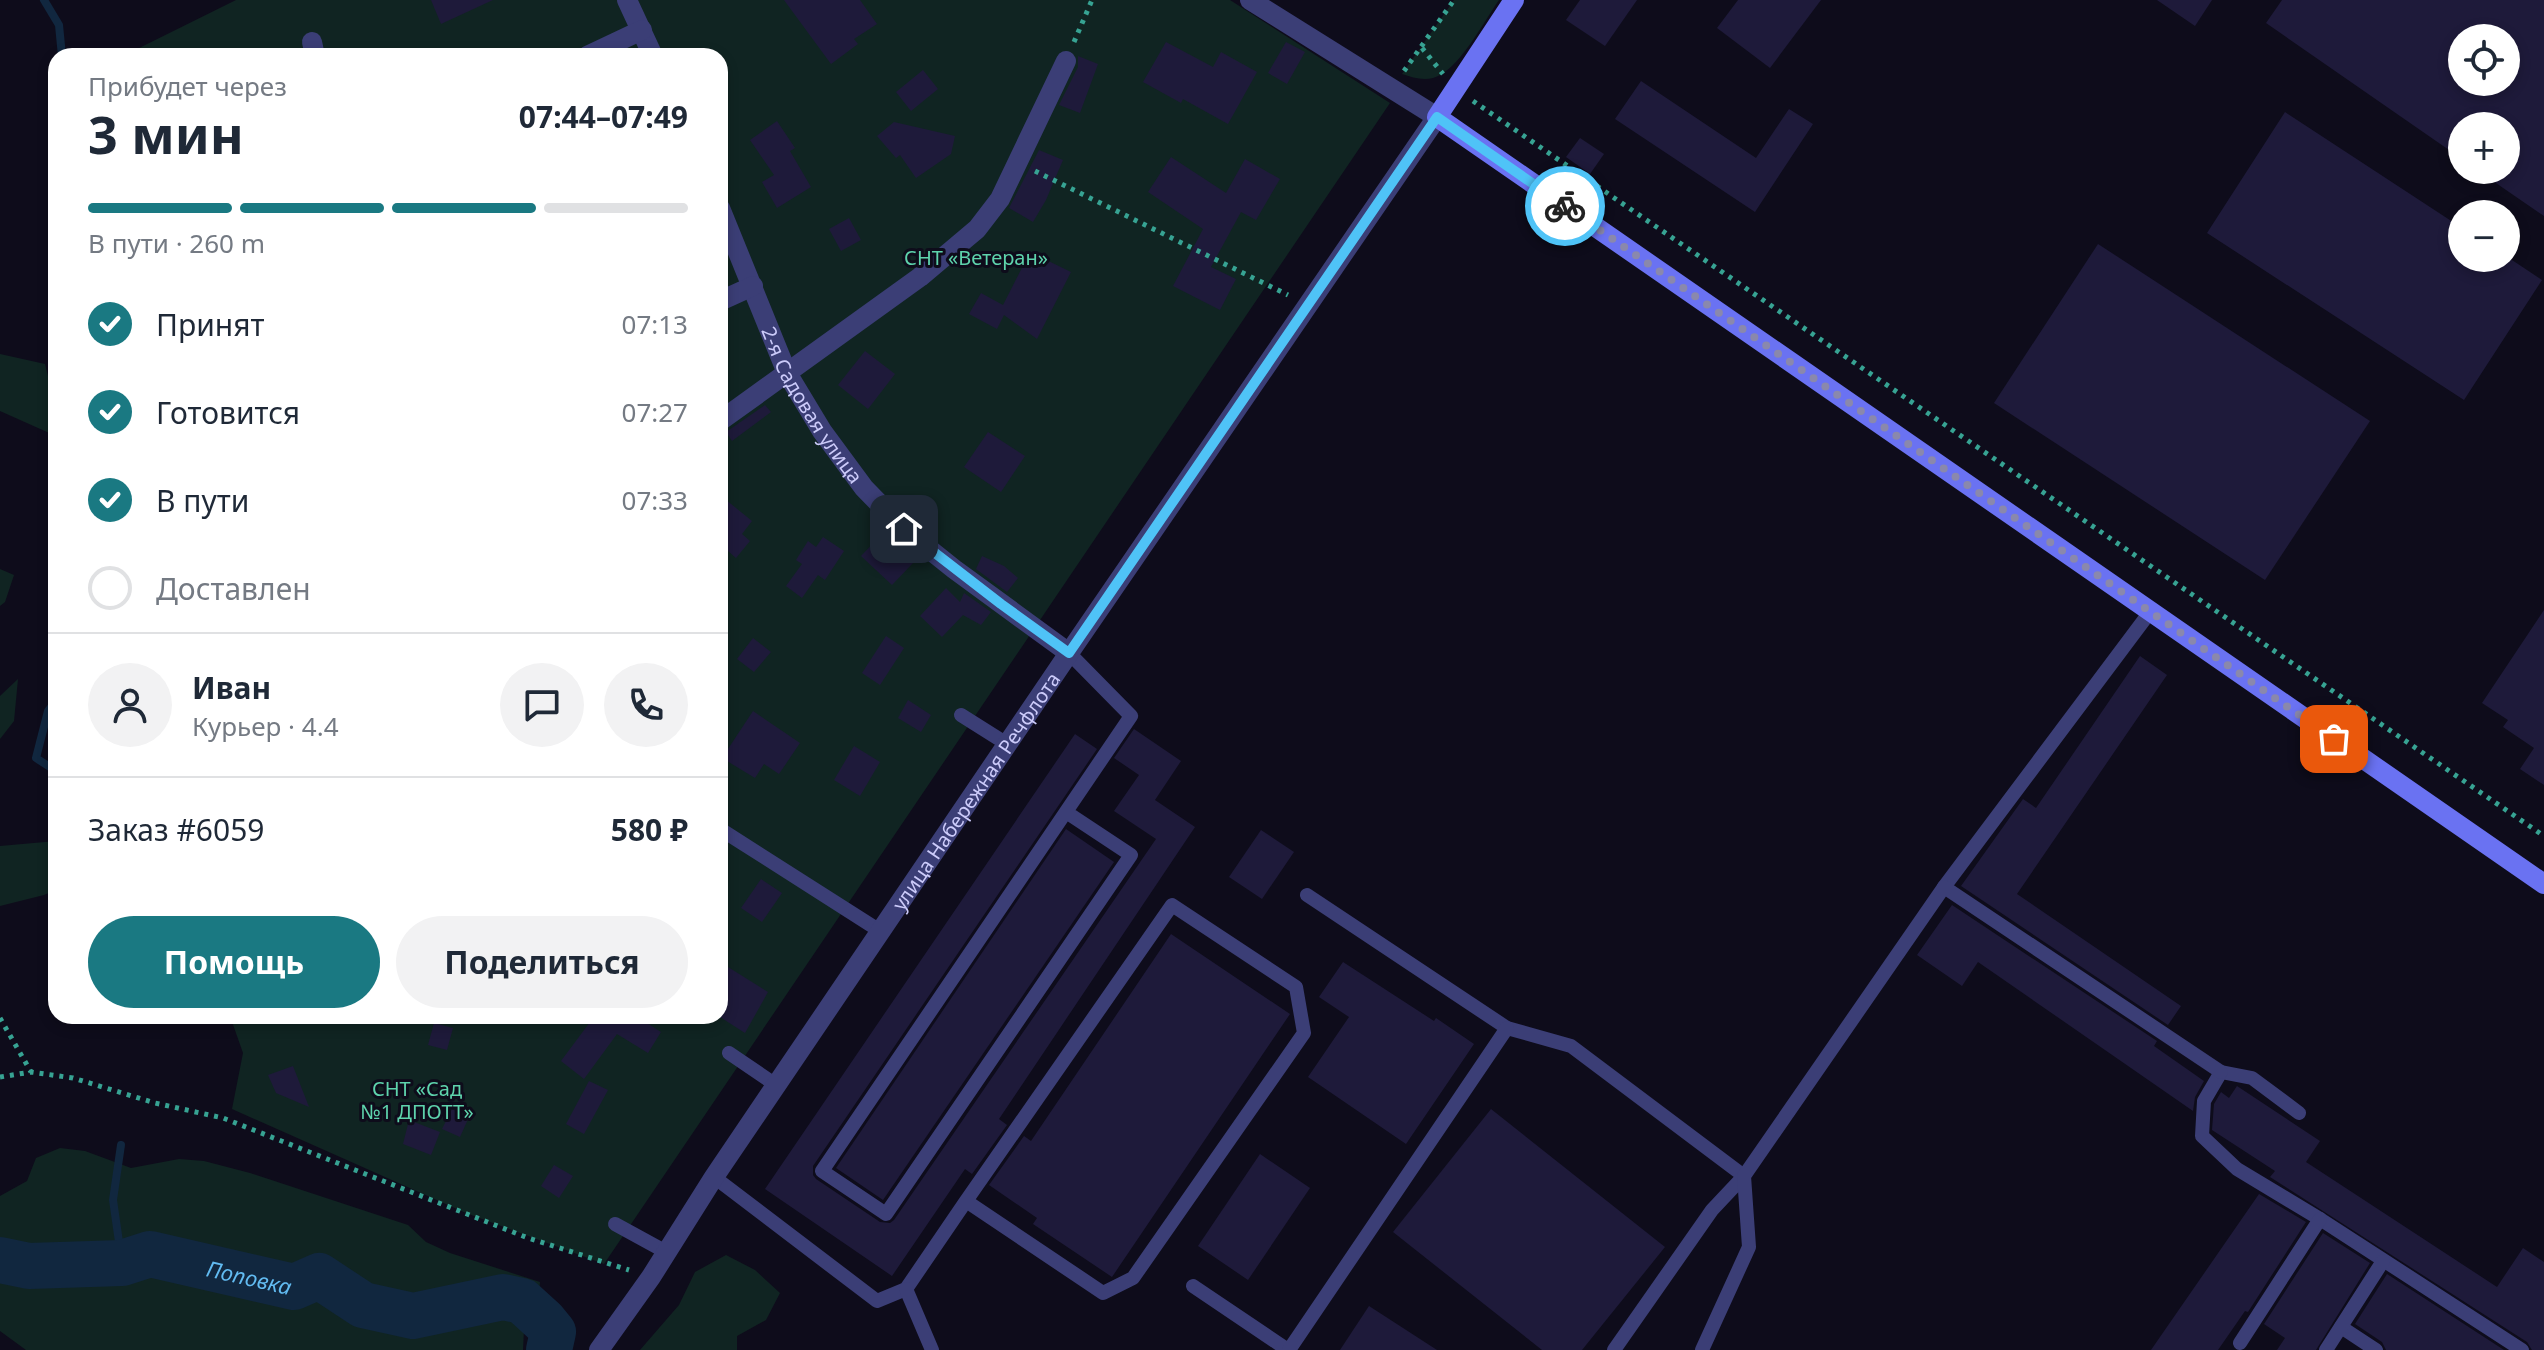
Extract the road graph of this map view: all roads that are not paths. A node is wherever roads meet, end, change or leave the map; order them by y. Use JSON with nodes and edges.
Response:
{"nodes":[{"id":1,"x":627,"y":0,"type":"edge"},
{"id":2,"x":1250,"y":0,"type":"edge"},
{"id":3,"x":1514,"y":0,"type":"edge"},
{"id":4,"x":642,"y":30,"type":"junction"},
{"id":5,"x":604,"y":48,"type":"edge"},
{"id":6,"x":650,"y":48,"type":"edge"},
{"id":7,"x":1066,"y":61,"type":"road end"},
{"id":8,"x":1437,"y":117,"type":"junction"},
{"id":9,"x":728,"y":227,"type":"edge"},
{"id":10,"x":753,"y":286,"type":"junction"},
{"id":11,"x":728,"y":297,"type":"edge"},
{"id":12,"x":787,"y":373,"type":"junction"},
{"id":13,"x":728,"y":415,"type":"edge"},
{"id":14,"x":2150,"y":612,"type":"junction"},
{"id":15,"x":1069,"y":653,"type":"junction"},
{"id":16,"x":961,"y":715,"type":"dead end"},
{"id":17,"x":1007,"y":744,"type":"junction"},
{"id":18,"x":1066,"y":812,"type":"junction"},
{"id":19,"x":728,"y":834,"type":"edge"},
{"id":20,"x":2544,"y":884,"type":"edge"},
{"id":21,"x":1944,"y":887,"type":"junction"},
{"id":22,"x":1307,"y":895,"type":"dead end"},
{"id":23,"x":880,"y":931,"type":"junction"},
{"id":24,"x":1507,"y":1028,"type":"junction"},
{"id":25,"x":729,"y":1053,"type":"dead end"},
{"id":26,"x":2221,"y":1072,"type":"junction"},
{"id":27,"x":776,"y":1085,"type":"junction"},
{"id":28,"x":2299,"y":1113,"type":"dead end"},
{"id":29,"x":1744,"y":1176,"type":"junction"},
{"id":30,"x":714,"y":1177,"type":"junction"},
{"id":31,"x":966,"y":1201,"type":"junction"},
{"id":32,"x":2320,"y":1219,"type":"junction"},
{"id":33,"x":615,"y":1224,"type":"dead end"},
{"id":34,"x":668,"y":1253,"type":"junction"},
{"id":35,"x":2383,"y":1261,"type":"junction"},
{"id":36,"x":1193,"y":1286,"type":"dead end"},
{"id":37,"x":906,"y":1289,"type":"junction"},
{"id":38,"x":2341,"y":1327,"type":"junction"},
{"id":39,"x":2240,"y":1343,"type":"dead end"},
{"id":40,"x":599,"y":1350,"type":"edge"},
{"id":41,"x":932,"y":1350,"type":"edge"},
{"id":42,"x":1288,"y":1350,"type":"edge"},
{"id":43,"x":1614,"y":1350,"type":"edge"},
{"id":44,"x":1702,"y":1350,"type":"edge"},
{"id":45,"x":2326,"y":1350,"type":"edge"},
{"id":46,"x":2376,"y":1350,"type":"edge"},
{"id":47,"x":2522,"y":1350,"type":"edge"}],
"edges":[{"from":1,"to":4,"type":"street"},
{"from":2,"to":8,"type":"street"},
{"from":3,"to":8,"type":"street"},
{"from":4,"to":5,"type":"street"},
{"from":4,"to":6,"type":"street"},
{"from":7,"to":12,"type":"street"},
{"from":8,"to":14,"type":"street"},
{"from":8,"to":15,"type":"street","name":"улица Набережная Речфлота"},
{"from":9,"to":10,"type":"street","name":"2-я Садовая улица"},
{"from":10,"to":11,"type":"street"},
{"from":10,"to":12,"type":"street","name":"2-я Садовая улица"},
{"from":12,"to":13,"type":"street"},
{"from":12,"to":15,"type":"street","name":"2-я Садовая улица"},
{"from":14,"to":20,"type":"street"},
{"from":14,"to":21,"type":"lane"},
{"from":15,"to":17,"type":"street","name":"улица Набережная Речфлота"},
{"from":15,"to":18,"type":"lane"},
{"from":16,"to":17,"type":"lane"},
{"from":17,"to":23,"type":"street","name":"улица Набережная Речфлота"},
{"from":18,"to":18,"type":"lane"},
{"from":19,"to":23,"type":"lane"},
{"from":21,"to":26,"type":"lane"},
{"from":21,"to":29,"type":"lane"},
{"from":22,"to":24,"type":"lane"},
{"from":23,"to":27,"type":"street","name":"улица Набережная Речфлота"},
{"from":24,"to":29,"type":"lane"},
{"from":24,"to":42,"type":"lane"},
{"from":25,"to":27,"type":"lane"},
{"from":26,"to":28,"type":"lane"},
{"from":26,"to":32,"type":"lane"},
{"from":27,"to":30,"type":"street","name":"улица Набережная Речфлота"},
{"from":29,"to":43,"type":"lane"},
{"from":29,"to":44,"type":"lane"},
{"from":30,"to":34,"type":"street","name":"улица Набережная Речфлота"},
{"from":30,"to":37,"type":"lane"},
{"from":31,"to":31,"type":"lane"},
{"from":31,"to":37,"type":"lane"},
{"from":32,"to":35,"type":"lane"},
{"from":32,"to":39,"type":"lane"},
{"from":33,"to":34,"type":"lane"},
{"from":34,"to":40,"type":"street","name":"улица Набережная Речфлота"},
{"from":35,"to":38,"type":"lane"},
{"from":35,"to":47,"type":"lane"},
{"from":36,"to":42,"type":"lane"},
{"from":37,"to":41,"type":"lane"},
{"from":38,"to":45,"type":"lane"},
{"from":38,"to":46,"type":"lane"}]}
